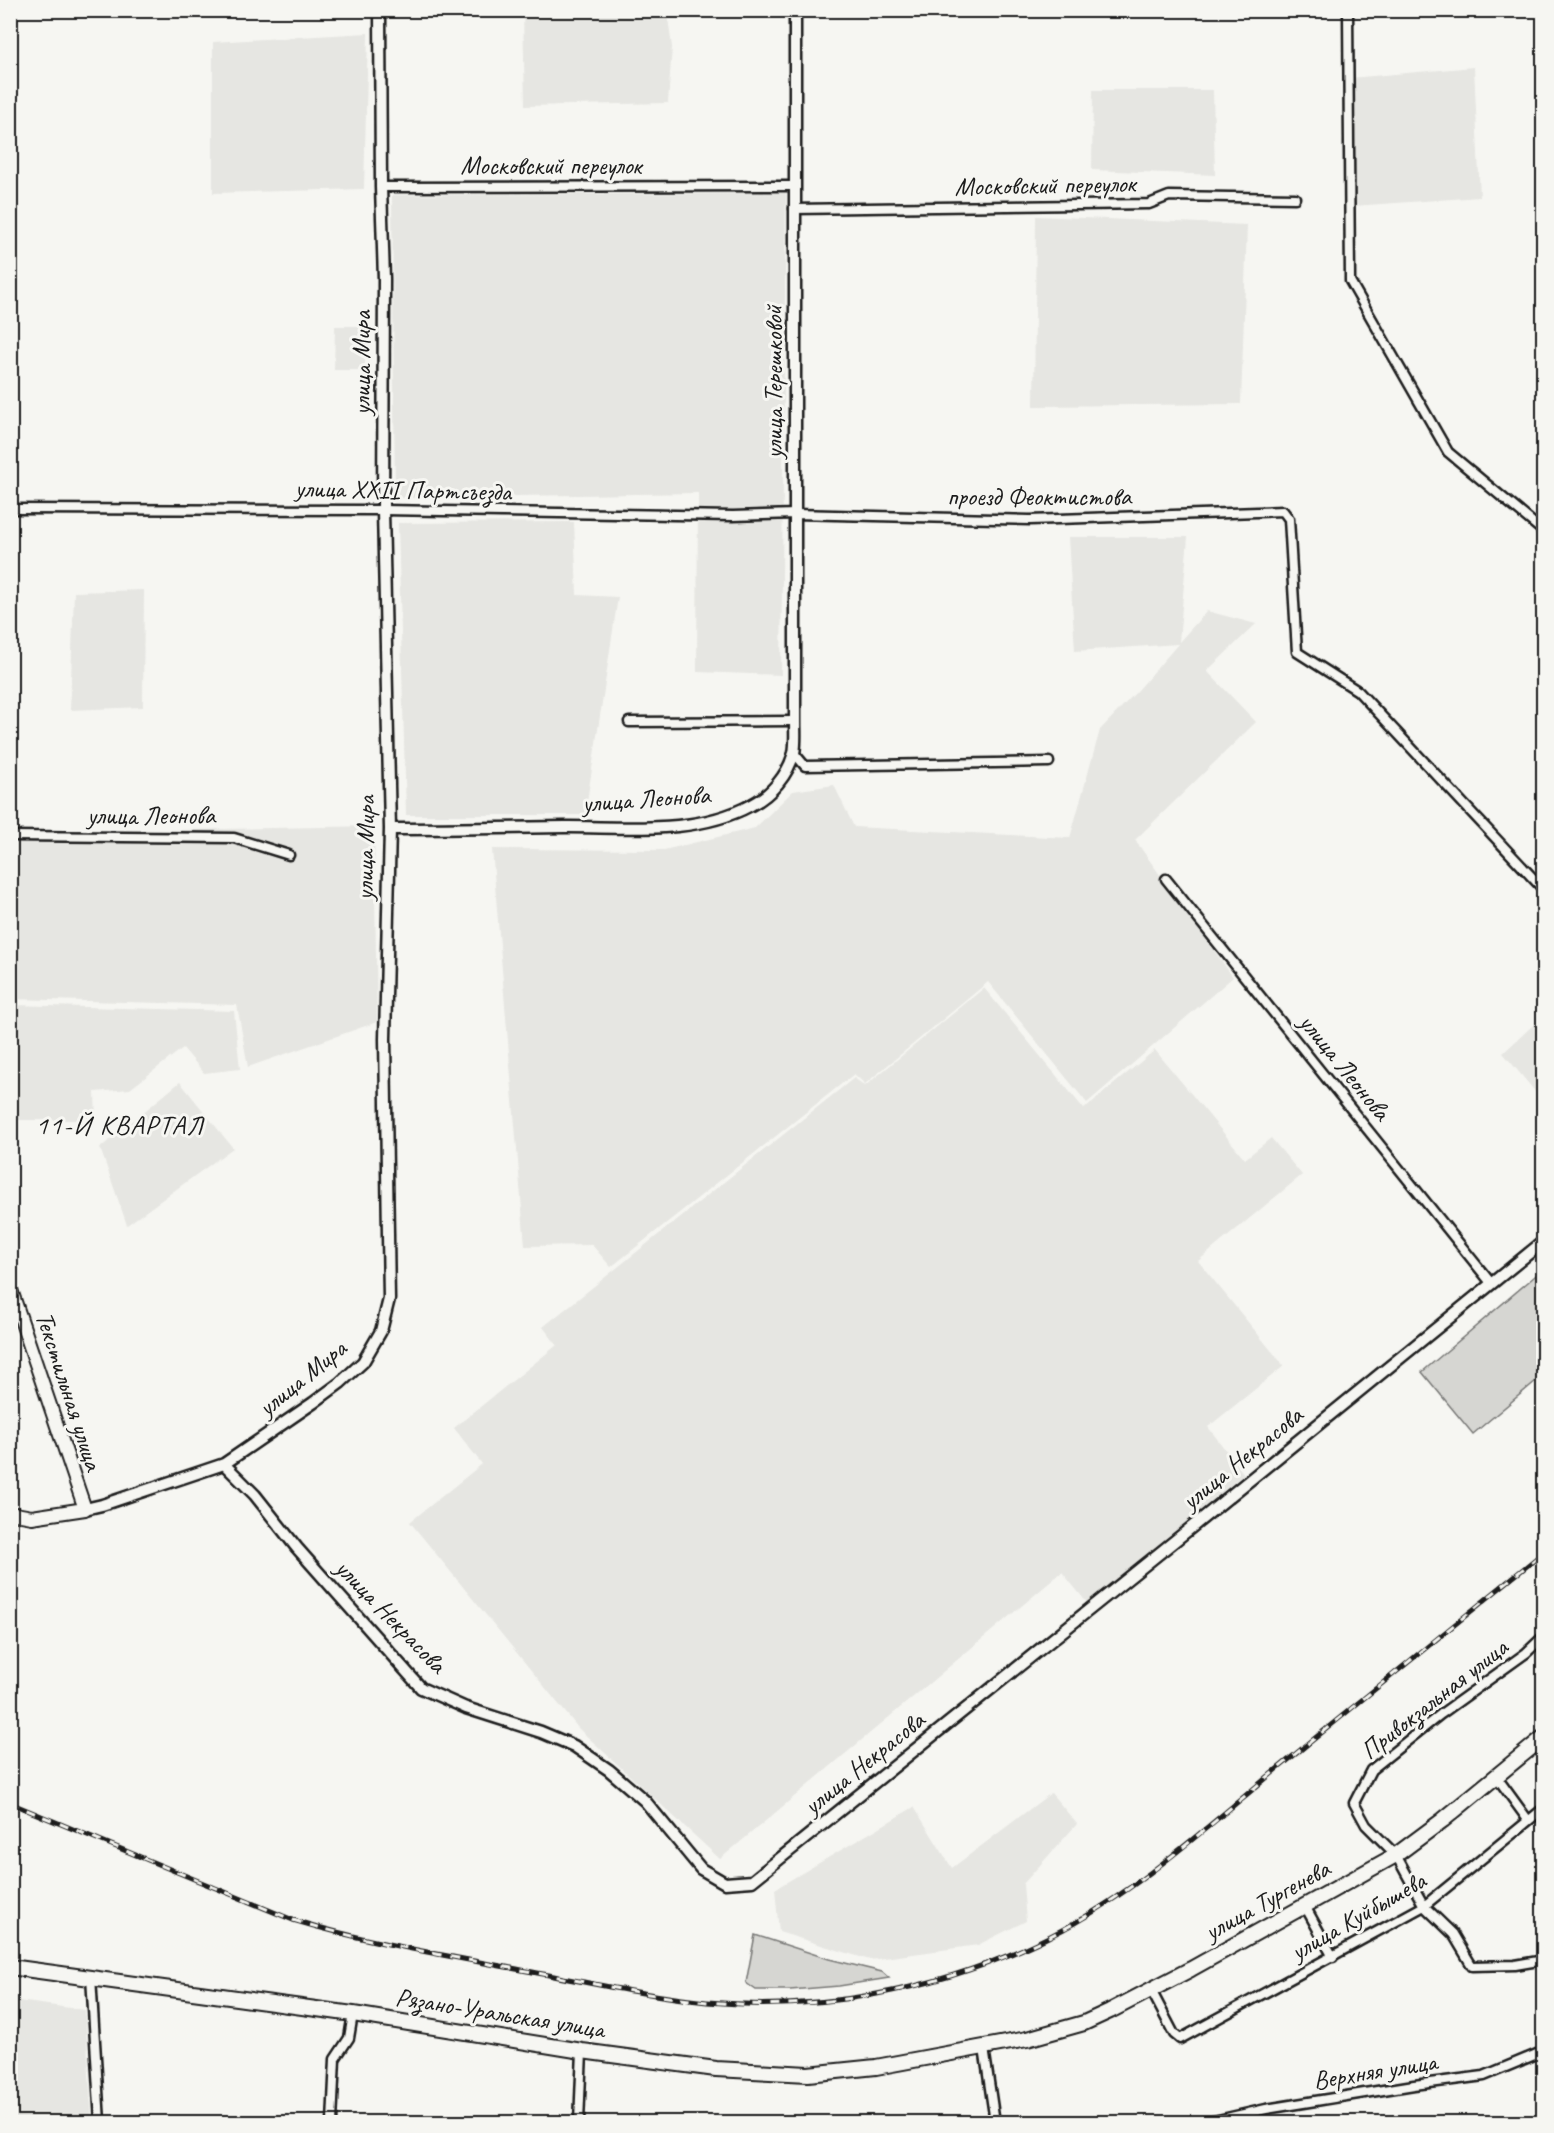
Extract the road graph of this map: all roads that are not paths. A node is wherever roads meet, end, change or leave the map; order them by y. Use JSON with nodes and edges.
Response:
{"nodes":[{"id":1,"x":380,"y":10,"type":"edge"},
{"id":2,"x":795,"y":10,"type":"edge"},
{"id":3,"x":1347,"y":10,"type":"edge"},
{"id":4,"x":794,"y":186,"type":"junction"},
{"id":5,"x":381,"y":187,"type":"junction"},
{"id":6,"x":1295,"y":198,"type":"dead end"},
{"id":7,"x":794,"y":209,"type":"junction"},
{"id":8,"x":10,"y":509,"type":"edge"},
{"id":9,"x":383,"y":510,"type":"junction"},
{"id":10,"x":795,"y":514,"type":"junction"},
{"id":11,"x":1544,"y":532,"type":"edge"},
{"id":12,"x":629,"y":722,"type":"dead end"},
{"id":13,"x":795,"y":722,"type":"junction"},
{"id":14,"x":794,"y":753,"type":"junction"},
{"id":15,"x":1049,"y":762,"type":"dead end"},
{"id":16,"x":390,"y":829,"type":"junction"},
{"id":17,"x":10,"y":836,"type":"edge"},
{"id":18,"x":289,"y":855,"type":"dead end"},
{"id":19,"x":1166,"y":879,"type":"dead end"},
{"id":20,"x":1544,"y":890,"type":"edge"},
{"id":21,"x":1544,"y":1241,"type":"edge"},
{"id":22,"x":1491,"y":1283,"type":"junction"},
{"id":23,"x":10,"y":1287,"type":"edge"},
{"id":24,"x":224,"y":1464,"type":"junction"},
{"id":25,"x":85,"y":1509,"type":"junction"},
{"id":26,"x":10,"y":1513,"type":"edge"},
{"id":27,"x":1544,"y":1636,"type":"edge"},
{"id":28,"x":1544,"y":1737,"type":"edge"},
{"id":29,"x":1496,"y":1776,"type":"junction"},
{"id":30,"x":1544,"y":1808,"type":"edge"},
{"id":31,"x":1528,"y":1820,"type":"junction"},
{"id":32,"x":1395,"y":1855,"type":"junction"},
{"id":33,"x":1305,"y":1906,"type":"junction"},
{"id":34,"x":1424,"y":1906,"type":"junction"},
{"id":35,"x":1333,"y":1957,"type":"junction"},
{"id":36,"x":1544,"y":1960,"type":"edge"},
{"id":37,"x":10,"y":1966,"type":"edge"},
{"id":38,"x":91,"y":1977,"type":"junction"},
{"id":39,"x":1151,"y":1990,"type":"junction"},
{"id":40,"x":353,"y":2014,"type":"junction"},
{"id":41,"x":984,"y":2048,"type":"junction"},
{"id":42,"x":582,"y":2051,"type":"junction"},
{"id":43,"x":1544,"y":2051,"type":"edge"},
{"id":44,"x":100,"y":2122,"type":"edge"},
{"id":45,"x":333,"y":2122,"type":"edge"},
{"id":46,"x":579,"y":2122,"type":"edge"},
{"id":47,"x":995,"y":2122,"type":"edge"},
{"id":48,"x":1209,"y":2122,"type":"edge"}],
"edges":[{"from":1,"to":5,"type":"street","name":"улица Мира"},
{"from":2,"to":4,"type":"street","name":"улица Терешковой"},
{"from":3,"to":11,"type":"street"},
{"from":4,"to":5,"type":"street","name":"Московский переулок"},
{"from":4,"to":7,"type":"street","name":"улица Терешковой"},
{"from":5,"to":9,"type":"street","name":"улица Мира"},
{"from":6,"to":7,"type":"street","name":"Московский переулок"},
{"from":7,"to":10,"type":"street","name":"улица Терешковой"},
{"from":8,"to":9,"type":"street","name":"улица XXII Партсъезда"},
{"from":9,"to":10,"type":"street","name":"улица XXII Партсъезда"},
{"from":9,"to":16,"type":"street","name":"улица Мира"},
{"from":10,"to":13,"type":"street","name":"улица Терешковой"},
{"from":10,"to":20,"type":"street","name":"проезд Феоктистова"},
{"from":12,"to":13,"type":"street"},
{"from":13,"to":14,"type":"street","name":"улица Терешковой"},
{"from":14,"to":15,"type":"street"},
{"from":14,"to":16,"type":"street","name":"улица Леонова"},
{"from":16,"to":24,"type":"street","name":"улица Мира"},
{"from":17,"to":18,"type":"street","name":"улица Леонова"},
{"from":19,"to":22,"type":"street","name":"улица Леонова"},
{"from":21,"to":22,"type":"street","name":"улица Некрасова"},
{"from":22,"to":24,"type":"street","name":"улица Некрасова"},
{"from":23,"to":25,"type":"main road","name":"Текстильная улица"},
{"from":24,"to":25,"type":"street","name":"улица Мира"},
{"from":25,"to":26,"type":"main road"},
{"from":27,"to":32,"type":"street","name":"Привокзальная улица"},
{"from":28,"to":29,"type":"main road","name":"улица Тургенева"},
{"from":29,"to":31,"type":"street"},
{"from":29,"to":32,"type":"main road","name":"улица Тургенева"},
{"from":30,"to":31,"type":"street","name":"улица Куйбышева"},
{"from":31,"to":34,"type":"street","name":"улица Куйбышева"},
{"from":32,"to":33,"type":"main road","name":"улица Тургенева"},
{"from":32,"to":34,"type":"street"},
{"from":33,"to":35,"type":"street"},
{"from":33,"to":39,"type":"main road","name":"улица Тургенева"},
{"from":34,"to":35,"type":"street","name":"улица Куйбышева"},
{"from":34,"to":36,"type":"street"},
{"from":35,"to":39,"type":"street","name":"улица Куйбышева"},
{"from":37,"to":38,"type":"main road","name":"Рязано-Уральская улица"},
{"from":38,"to":40,"type":"main road","name":"Рязано-Уральская улица"},
{"from":38,"to":44,"type":"street"},
{"from":39,"to":41,"type":"main road","name":"улица Тургенева"},
{"from":40,"to":42,"type":"main road","name":"Рязано-Уральская улица"},
{"from":40,"to":45,"type":"street"},
{"from":41,"to":42,"type":"main road","name":"Рязано-Уральская улица"},
{"from":41,"to":47,"type":"street"},
{"from":42,"to":46,"type":"street"},
{"from":43,"to":48,"type":"street","name":"Верхняя улица"}]}
